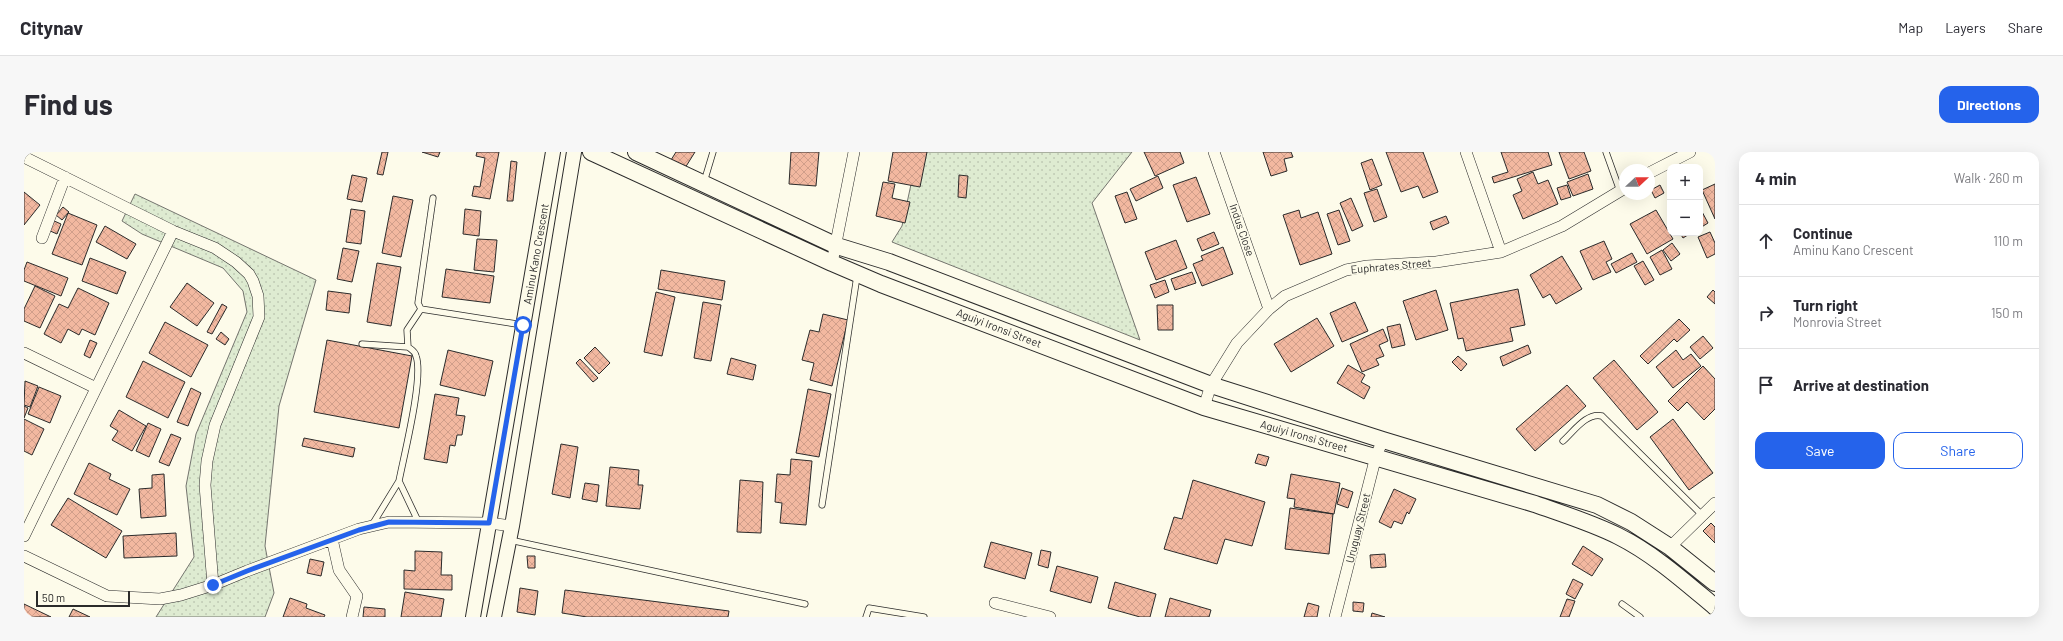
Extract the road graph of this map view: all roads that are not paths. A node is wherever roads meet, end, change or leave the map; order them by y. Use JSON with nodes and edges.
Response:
{"nodes":[{"id":1,"x":553,"y":152,"type":"edge"},
{"id":2,"x":574,"y":152,"type":"edge"},
{"id":3,"x":591,"y":152,"type":"edge"},
{"id":4,"x":636,"y":152,"type":"edge"},
{"id":5,"x":713,"y":152,"type":"edge"},
{"id":6,"x":854,"y":152,"type":"edge"},
{"id":7,"x":1214,"y":152,"type":"edge"},
{"id":8,"x":1466,"y":152,"type":"edge"},
{"id":9,"x":1606,"y":152,"type":"edge"},
{"id":10,"x":1690,"y":152,"type":"edge"},
{"id":11,"x":24,"y":157,"type":"edge"},
{"id":12,"x":1655,"y":171,"type":"edge"},
{"id":13,"x":65,"y":177,"type":"junction"},
{"id":14,"x":1619,"y":183,"type":"edge"},
{"id":15,"x":703,"y":184,"type":"junction"},
{"id":16,"x":1619,"y":192,"type":"edge"},
{"id":17,"x":433,"y":198,"type":"dead end"},
{"id":18,"x":172,"y":231,"type":"junction"},
{"id":19,"x":42,"y":238,"type":"dead end"},
{"id":20,"x":837,"y":246,"type":"junction"},
{"id":21,"x":1501,"y":252,"type":"junction"},
{"id":22,"x":832,"y":263,"type":"junction"},
{"id":23,"x":857,"y":274,"type":"junction"},
{"id":24,"x":1269,"y":308,"type":"junction"},
{"id":25,"x":421,"y":309,"type":"junction"},
{"id":26,"x":523,"y":325,"type":"junction"},
{"id":27,"x":362,"y":344,"type":"dead end"},
{"id":28,"x":408,"y":348,"type":"junction"},
{"id":29,"x":24,"y":353,"type":"edge"},
{"id":30,"x":1211,"y":385,"type":"junction"},
{"id":31,"x":96,"y":388,"type":"junction"},
{"id":32,"x":1204,"y":407,"type":"junction"},
{"id":33,"x":1383,"y":440,"type":"junction"},
{"id":34,"x":1563,"y":441,"type":"dead end"},
{"id":35,"x":1376,"y":456,"type":"junction"},
{"id":36,"x":399,"y":481,"type":"junction"},
{"id":37,"x":1715,"y":503,"type":"edge"},
{"id":38,"x":822,"y":505,"type":"dead end"},
{"id":39,"x":1702,"y":515,"type":"junction"},
{"id":40,"x":418,"y":521,"type":"junction"},
{"id":41,"x":489,"y":523,"type":"junction"},
{"id":42,"x":371,"y":526,"type":"junction"},
{"id":43,"x":512,"y":526,"type":"junction"},
{"id":44,"x":24,"y":536,"type":"edge"},
{"id":45,"x":332,"y":539,"type":"junction"},
{"id":46,"x":510,"y":540,"type":"junction"},
{"id":47,"x":1670,"y":547,"type":"junction"},
{"id":48,"x":24,"y":556,"type":"edge"},
{"id":49,"x":1715,"y":583,"type":"edge"},
{"id":50,"x":213,"y":585,"type":"junction"},
{"id":51,"x":994,"y":603,"type":"dead end"},
{"id":52,"x":805,"y":604,"type":"dead end"},
{"id":53,"x":1622,"y":604,"type":"dead end"},
{"id":54,"x":1715,"y":607,"type":"edge"},
{"id":55,"x":352,"y":617,"type":"edge"},
{"id":56,"x":473,"y":617,"type":"edge"},
{"id":57,"x":494,"y":617,"type":"edge"},
{"id":58,"x":866,"y":617,"type":"edge"},
{"id":59,"x":924,"y":617,"type":"edge"},
{"id":60,"x":1050,"y":617,"type":"edge"},
{"id":61,"x":1335,"y":617,"type":"edge"},
{"id":62,"x":1640,"y":617,"type":"edge"}],
"edges":[{"from":1,"to":26,"type":"street","name":"Aminu Kano Crescent"},
{"from":2,"to":43,"type":"street","name":"Aminu Kano Crescent"},
{"from":3,"to":22,"type":"main road"},
{"from":4,"to":15,"type":"main road"},
{"from":5,"to":15,"type":"lane"},
{"from":6,"to":20,"type":"street"},
{"from":7,"to":24,"type":"street","name":"Indus Close"},
{"from":8,"to":21,"type":"street"},
{"from":9,"to":14,"type":"lane"},
{"from":10,"to":12,"type":"street"},
{"from":11,"to":13,"type":"street"},
{"from":13,"to":18,"type":"street"},
{"from":13,"to":19,"type":"street"},
{"from":15,"to":20,"type":"main road"},
{"from":16,"to":21,"type":"street","name":"Euphrates Street"},
{"from":17,"to":25,"type":"lane"},
{"from":18,"to":31,"type":"street"},
{"from":18,"to":50,"type":"street"},
{"from":20,"to":22,"type":"street"},
{"from":20,"to":30,"type":"main road","name":"Aguiyi Ironsi Street"},
{"from":21,"to":24,"type":"street","name":"Euphrates Street"},
{"from":22,"to":23,"type":"main road"},
{"from":23,"to":32,"type":"main road","name":"Aguiyi Ironsi Street"},
{"from":23,"to":38,"type":"lane"},
{"from":24,"to":30,"type":"street","name":"Euphrates Street"},
{"from":25,"to":26,"type":"lane"},
{"from":25,"to":28,"type":"lane"},
{"from":26,"to":41,"type":"street","name":"Aminu Kano Crescent"},
{"from":27,"to":28,"type":"lane"},
{"from":28,"to":36,"type":"lane"},
{"from":29,"to":31,"type":"street"},
{"from":30,"to":32,"type":"street","name":"Euphrates Street"},
{"from":30,"to":33,"type":"main road","name":"Aguiyi Ironsi Street"},
{"from":31,"to":44,"type":"street"},
{"from":32,"to":35,"type":"main road","name":"Aguiyi Ironsi Street"},
{"from":33,"to":35,"type":"street","name":"Uruguay Street"},
{"from":33,"to":47,"type":"main road","name":"Aguiyi Ironsi Street"},
{"from":34,"to":39,"type":"lane"},
{"from":35,"to":54,"type":"main road","name":"Aguiyi Ironsi Street"},
{"from":35,"to":61,"type":"street","name":"Uruguay Street"},
{"from":36,"to":40,"type":"lane"},
{"from":36,"to":42,"type":"lane"},
{"from":37,"to":39,"type":"street"},
{"from":39,"to":47,"type":"street"},
{"from":40,"to":41,"type":"street"},
{"from":40,"to":42,"type":"street"},
{"from":41,"to":43,"type":"street"},
{"from":41,"to":56,"type":"street","name":"Aminu Kano Crescent"},
{"from":42,"to":45,"type":"street"},
{"from":43,"to":46,"type":"street","name":"Aminu Kano Crescent"},
{"from":45,"to":50,"type":"street"},
{"from":45,"to":55,"type":"street"},
{"from":46,"to":52,"type":"lane"},
{"from":46,"to":57,"type":"street","name":"Aminu Kano Crescent"},
{"from":47,"to":49,"type":"main road","name":"Aguiyi Ironsi Street"},
{"from":48,"to":50,"type":"street"},
{"from":51,"to":60,"type":"street"},
{"from":53,"to":62,"type":"lane"},
{"from":58,"to":59,"type":"lane"}]}
